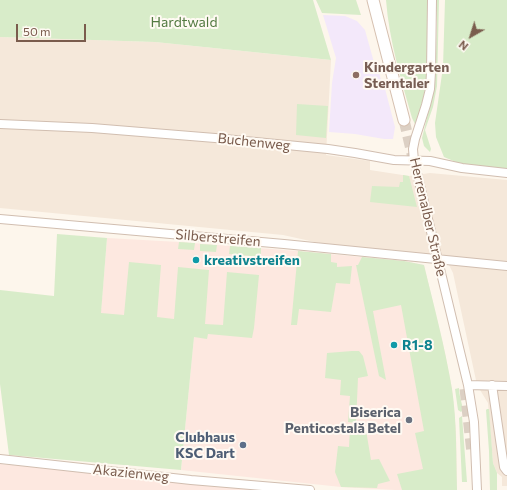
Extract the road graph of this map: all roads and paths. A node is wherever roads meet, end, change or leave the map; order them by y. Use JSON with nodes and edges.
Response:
{"nodes":[{"id":1,"x":373,"y":0,"type":"edge"},
{"id":2,"x":432,"y":0,"type":"edge"},
{"id":3,"x":404,"y":120,"type":"tunnel mouth"},
{"id":4,"x":0,"y":124,"type":"edge"},
{"id":5,"x":414,"y":161,"type":"junction"},
{"id":6,"x":507,"y":173,"type":"edge"},
{"id":7,"x":0,"y":219,"type":"edge"},
{"id":8,"x":438,"y":260,"type":"junction"},
{"id":9,"x":507,"y":266,"type":"edge"},
{"id":10,"x":468,"y":385,"type":"junction"},
{"id":11,"x":492,"y":385,"type":"junction"},
{"id":12,"x":507,"y":386,"type":"edge"},
{"id":13,"x":0,"y":459,"type":"edge"},
{"id":14,"x":507,"y":471,"type":"edge"},
{"id":15,"x":310,"y":490,"type":"edge"},
{"id":16,"x":477,"y":490,"type":"edge"}],
"edges":[{"from":1,"to":3,"type":"main road"},
{"from":2,"to":5,"type":"street","name":"Herrenalber Straße"},
{"from":4,"to":5,"type":"street","name":"Buchenweg"},
{"from":5,"to":6,"type":"street","name":"Buchenweg"},
{"from":5,"to":8,"type":"street","name":"Herrenalber Straße"},
{"from":7,"to":8,"type":"street","name":"Silberstreifen"},
{"from":8,"to":9,"type":"street","name":"Silberstreifen"},
{"from":8,"to":10,"type":"street","name":"Herrenalber Straße"},
{"from":10,"to":11,"type":"street"},
{"from":10,"to":16,"type":"street","name":"Herrenalber Straße"},
{"from":11,"to":12,"type":"street"},
{"from":11,"to":14,"type":"street"},
{"from":13,"to":15,"type":"street","name":"Akazienweg"}]}
